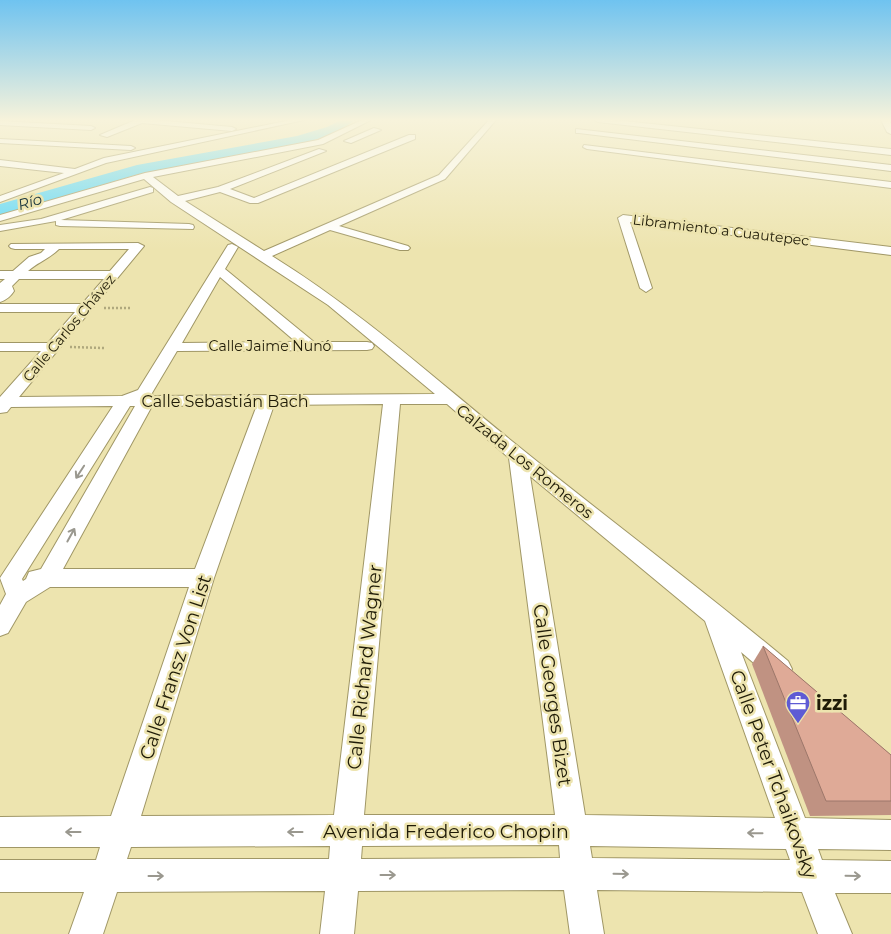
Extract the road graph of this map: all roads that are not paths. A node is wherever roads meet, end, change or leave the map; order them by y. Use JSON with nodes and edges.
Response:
{"nodes":[{"id":1,"x":5,"y":164,"type":"edge"},
{"id":2,"x":95,"y":164,"type":"edge"},
{"id":3,"x":229,"y":164,"type":"edge"},
{"id":4,"x":290,"y":164,"type":"edge"},
{"id":5,"x":334,"y":164,"type":"edge"},
{"id":6,"x":350,"y":164,"type":"edge"},
{"id":7,"x":454,"y":164,"type":"edge"},
{"id":8,"x":720,"y":164,"type":"edge"},
{"id":9,"x":809,"y":164,"type":"edge"},
{"id":10,"x":855,"y":164,"type":"edge"},
{"id":11,"x":344,"y":166,"type":"junction"},
{"id":12,"x":46,"y":168,"type":"junction"},
{"id":13,"x":891,"y":168,"type":"edge"},
{"id":14,"x":75,"y":171,"type":"junction"},
{"id":15,"x":808,"y":175,"type":"junction"},
{"id":16,"x":890,"y":182,"type":"edge"},
{"id":17,"x":148,"y":183,"type":"junction"},
{"id":18,"x":224,"y":190,"type":"junction"},
{"id":19,"x":0,"y":199,"type":"edge"},
{"id":20,"x":177,"y":202,"type":"junction"},
{"id":21,"x":140,"y":216,"type":"dead end"},
{"id":22,"x":0,"y":218,"type":"edge"},
{"id":23,"x":42,"y":222,"type":"junction"},
{"id":24,"x":154,"y":226,"type":"junction"},
{"id":25,"x":189,"y":227,"type":"dead end"},
{"id":26,"x":331,"y":227,"type":"junction"},
{"id":27,"x":0,"y":228,"type":"edge"},
{"id":28,"x":15,"y":246,"type":"dead end"},
{"id":29,"x":56,"y":246,"type":"junction"},
{"id":30,"x":138,"y":246,"type":"joint"},
{"id":31,"x":232,"y":247,"type":"dead end"},
{"id":32,"x":404,"y":248,"type":"dead end"},
{"id":33,"x":891,"y":251,"type":"edge"},
{"id":34,"x":264,"y":255,"type":"junction"},
{"id":35,"x":218,"y":269,"type":"junction"},
{"id":36,"x":0,"y":275,"type":"edge"},
{"id":37,"x":16,"y":275,"type":"junction"},
{"id":38,"x":114,"y":275,"type":"junction"},
{"id":39,"x":646,"y":288,"type":"dead end"},
{"id":40,"x":0,"y":298,"type":"edge"},
{"id":41,"x":0,"y":308,"type":"edge"},
{"id":42,"x":84,"y":308,"type":"junction"},
{"id":43,"x":310,"y":346,"type":"junction"},
{"id":44,"x":367,"y":346,"type":"dead end"},
{"id":45,"x":52,"y":347,"type":"junction"},
{"id":46,"x":172,"y":347,"type":"junction"},
{"id":47,"x":0,"y":348,"type":"edge"},
{"id":48,"x":145,"y":397,"type":"junction"},
{"id":49,"x":450,"y":399,"type":"junction"},
{"id":50,"x":267,"y":400,"type":"junction"},
{"id":51,"x":392,"y":400,"type":"junction"},
{"id":52,"x":126,"y":401,"type":"junction"},
{"id":53,"x":2,"y":404,"type":"edge"},
{"id":54,"x":119,"y":449,"type":"junction"},
{"id":55,"x":94,"y":450,"type":"junction"},
{"id":56,"x":518,"y":456,"type":"junction"},
{"id":57,"x":47,"y":578,"type":"junction"},
{"id":58,"x":203,"y":578,"type":"junction"},
{"id":59,"x":10,"y":584,"type":"edge"},
{"id":60,"x":715,"y":614,"type":"junction"},
{"id":61,"x":0,"y":626,"type":"edge"},
{"id":62,"x":796,"y":683,"type":"edge"},
{"id":63,"x":572,"y":830,"type":"junction"},
{"id":64,"x":0,"y":832,"type":"edge"},
{"id":65,"x":121,"y":832,"type":"junction"},
{"id":66,"x":346,"y":832,"type":"junction"},
{"id":67,"x":796,"y":834,"type":"junction"},
{"id":68,"x":891,"y":834,"type":"edge"},
{"id":69,"x":579,"y":874,"type":"junction"},
{"id":70,"x":342,"y":875,"type":"junction"},
{"id":71,"x":0,"y":876,"type":"edge"},
{"id":72,"x":107,"y":876,"type":"junction"},
{"id":73,"x":812,"y":876,"type":"junction"},
{"id":74,"x":891,"y":877,"type":"edge"},
{"id":75,"x":86,"y":934,"type":"edge"},
{"id":76,"x":337,"y":934,"type":"edge"},
{"id":77,"x":587,"y":934,"type":"edge"},
{"id":78,"x":835,"y":934,"type":"edge"}],
"edges":[{"from":1,"to":12,"type":"street"},
{"from":2,"to":14,"type":"street"},
{"from":3,"to":17,"type":"street"},
{"from":4,"to":18,"type":"street"},
{"from":5,"to":11,"type":"street"},
{"from":6,"to":11,"type":"street"},
{"from":7,"to":26,"type":"street"},
{"from":8,"to":15,"type":"street"},
{"from":9,"to":15,"type":"street"},
{"from":10,"to":13,"type":"street"},
{"from":11,"to":18,"type":"street"},
{"from":12,"to":14,"type":"street"},
{"from":12,"to":19,"type":"street"},
{"from":14,"to":19,"type":"street"},
{"from":15,"to":16,"type":"street"},
{"from":17,"to":20,"type":"street","name":"Calzada Los Romeros"},
{"from":17,"to":22,"type":"street"},
{"from":17,"to":23,"type":"street"},
{"from":18,"to":20,"type":"street"},
{"from":20,"to":34,"type":"street","name":"Calzada Los Romeros"},
{"from":21,"to":24,"type":"street"},
{"from":23,"to":24,"type":"street"},
{"from":23,"to":27,"type":"street"},
{"from":24,"to":25,"type":"street"},
{"from":26,"to":32,"type":"street"},
{"from":26,"to":34,"type":"street"},
{"from":28,"to":29,"type":"street"},
{"from":29,"to":30,"type":"street"},
{"from":29,"to":37,"type":"street"},
{"from":30,"to":38,"type":"street","name":"Calle Carlos Chávez"},
{"from":31,"to":35,"type":"street"},
{"from":33,"to":39,"type":"street","name":"Libramiento a Cuautepec"},
{"from":34,"to":49,"type":"street","name":"Calzada Los Romeros"},
{"from":35,"to":43,"type":"street"},
{"from":35,"to":46,"type":"street"},
{"from":36,"to":37,"type":"street"},
{"from":37,"to":38,"type":"street"},
{"from":37,"to":40,"type":"street"},
{"from":38,"to":42,"type":"street","name":"Calle Carlos Chávez"},
{"from":41,"to":42,"type":"street"},
{"from":42,"to":45,"type":"street","name":"Calle Carlos Chávez"},
{"from":43,"to":44,"type":"street","name":"Calle Jaime Nunó"},
{"from":43,"to":46,"type":"street","name":"Calle Jaime Nunó"},
{"from":45,"to":47,"type":"street"},
{"from":45,"to":53,"type":"street","name":"Calle Carlos Chávez"},
{"from":46,"to":48,"type":"street"},
{"from":48,"to":50,"type":"street","name":"Calle Sebastián Bach"},
{"from":48,"to":52,"type":"street","name":"Calle Sebastián Bach"},
{"from":48,"to":54,"type":"street"},
{"from":49,"to":51,"type":"street","name":"Calle Sebastián Bach"},
{"from":49,"to":56,"type":"street","name":"Calzada Los Romeros"},
{"from":50,"to":51,"type":"street","name":"Calle Sebastián Bach"},
{"from":50,"to":58,"type":"street","name":"Calle Fransz Von List"},
{"from":51,"to":66,"type":"street","name":"Calle Richard Wagner"},
{"from":52,"to":53,"type":"street","name":"Calle Sebastián Bach"},
{"from":52,"to":55,"type":"street"},
{"from":54,"to":55,"type":"street"},
{"from":57,"to":54,"type":"street","one_way":true},
{"from":55,"to":59,"type":"street","one_way":true},
{"from":56,"to":60,"type":"street","name":"Calzada Los Romeros"},
{"from":56,"to":63,"type":"street","name":"Calle Georges Bizet"},
{"from":57,"to":58,"type":"street"},
{"from":57,"to":59,"type":"street"},
{"from":58,"to":65,"type":"street","name":"Calle Fransz Von List"},
{"from":59,"to":61,"type":"street"},
{"from":60,"to":62,"type":"street","name":"Calzada Los Romeros"},
{"from":60,"to":67,"type":"street","name":"Calle Peter Tchaikovsky"},
{"from":63,"to":66,"type":"street","name":"Avenida Frederico Chopin"},
{"from":67,"to":63,"type":"street","name":"Avenida Frederico Chopin","one_way":true},
{"from":63,"to":69,"type":"street","name":"Calle Georges Bizet"},
{"from":65,"to":64,"type":"street","name":"Avenida Frederico Chopin","one_way":true},
{"from":66,"to":65,"type":"street","name":"Avenida Frederico Chopin","one_way":true},
{"from":65,"to":72,"type":"street","name":"Calle Fransz Von List"},
{"from":66,"to":70,"type":"street","name":"Calle Richard Wagner"},
{"from":67,"to":68,"type":"street","name":"Avenida Frederico Chopin"},
{"from":67,"to":73,"type":"street","name":"Calle Peter Tchaikovsky"},
{"from":70,"to":69,"type":"street","one_way":true},
{"from":69,"to":73,"type":"street","one_way":true},
{"from":69,"to":77,"type":"street","name":"Calle Georges Bizet"},
{"from":72,"to":70,"type":"street","one_way":true},
{"from":70,"to":76,"type":"street","name":"Calle Richard Wagner"},
{"from":71,"to":72,"type":"street"},
{"from":72,"to":75,"type":"street","name":"Calle Fransz Von List"},
{"from":73,"to":74,"type":"street","one_way":true},
{"from":73,"to":78,"type":"street","name":"Calle Peter Tchaikovsky"}]}
